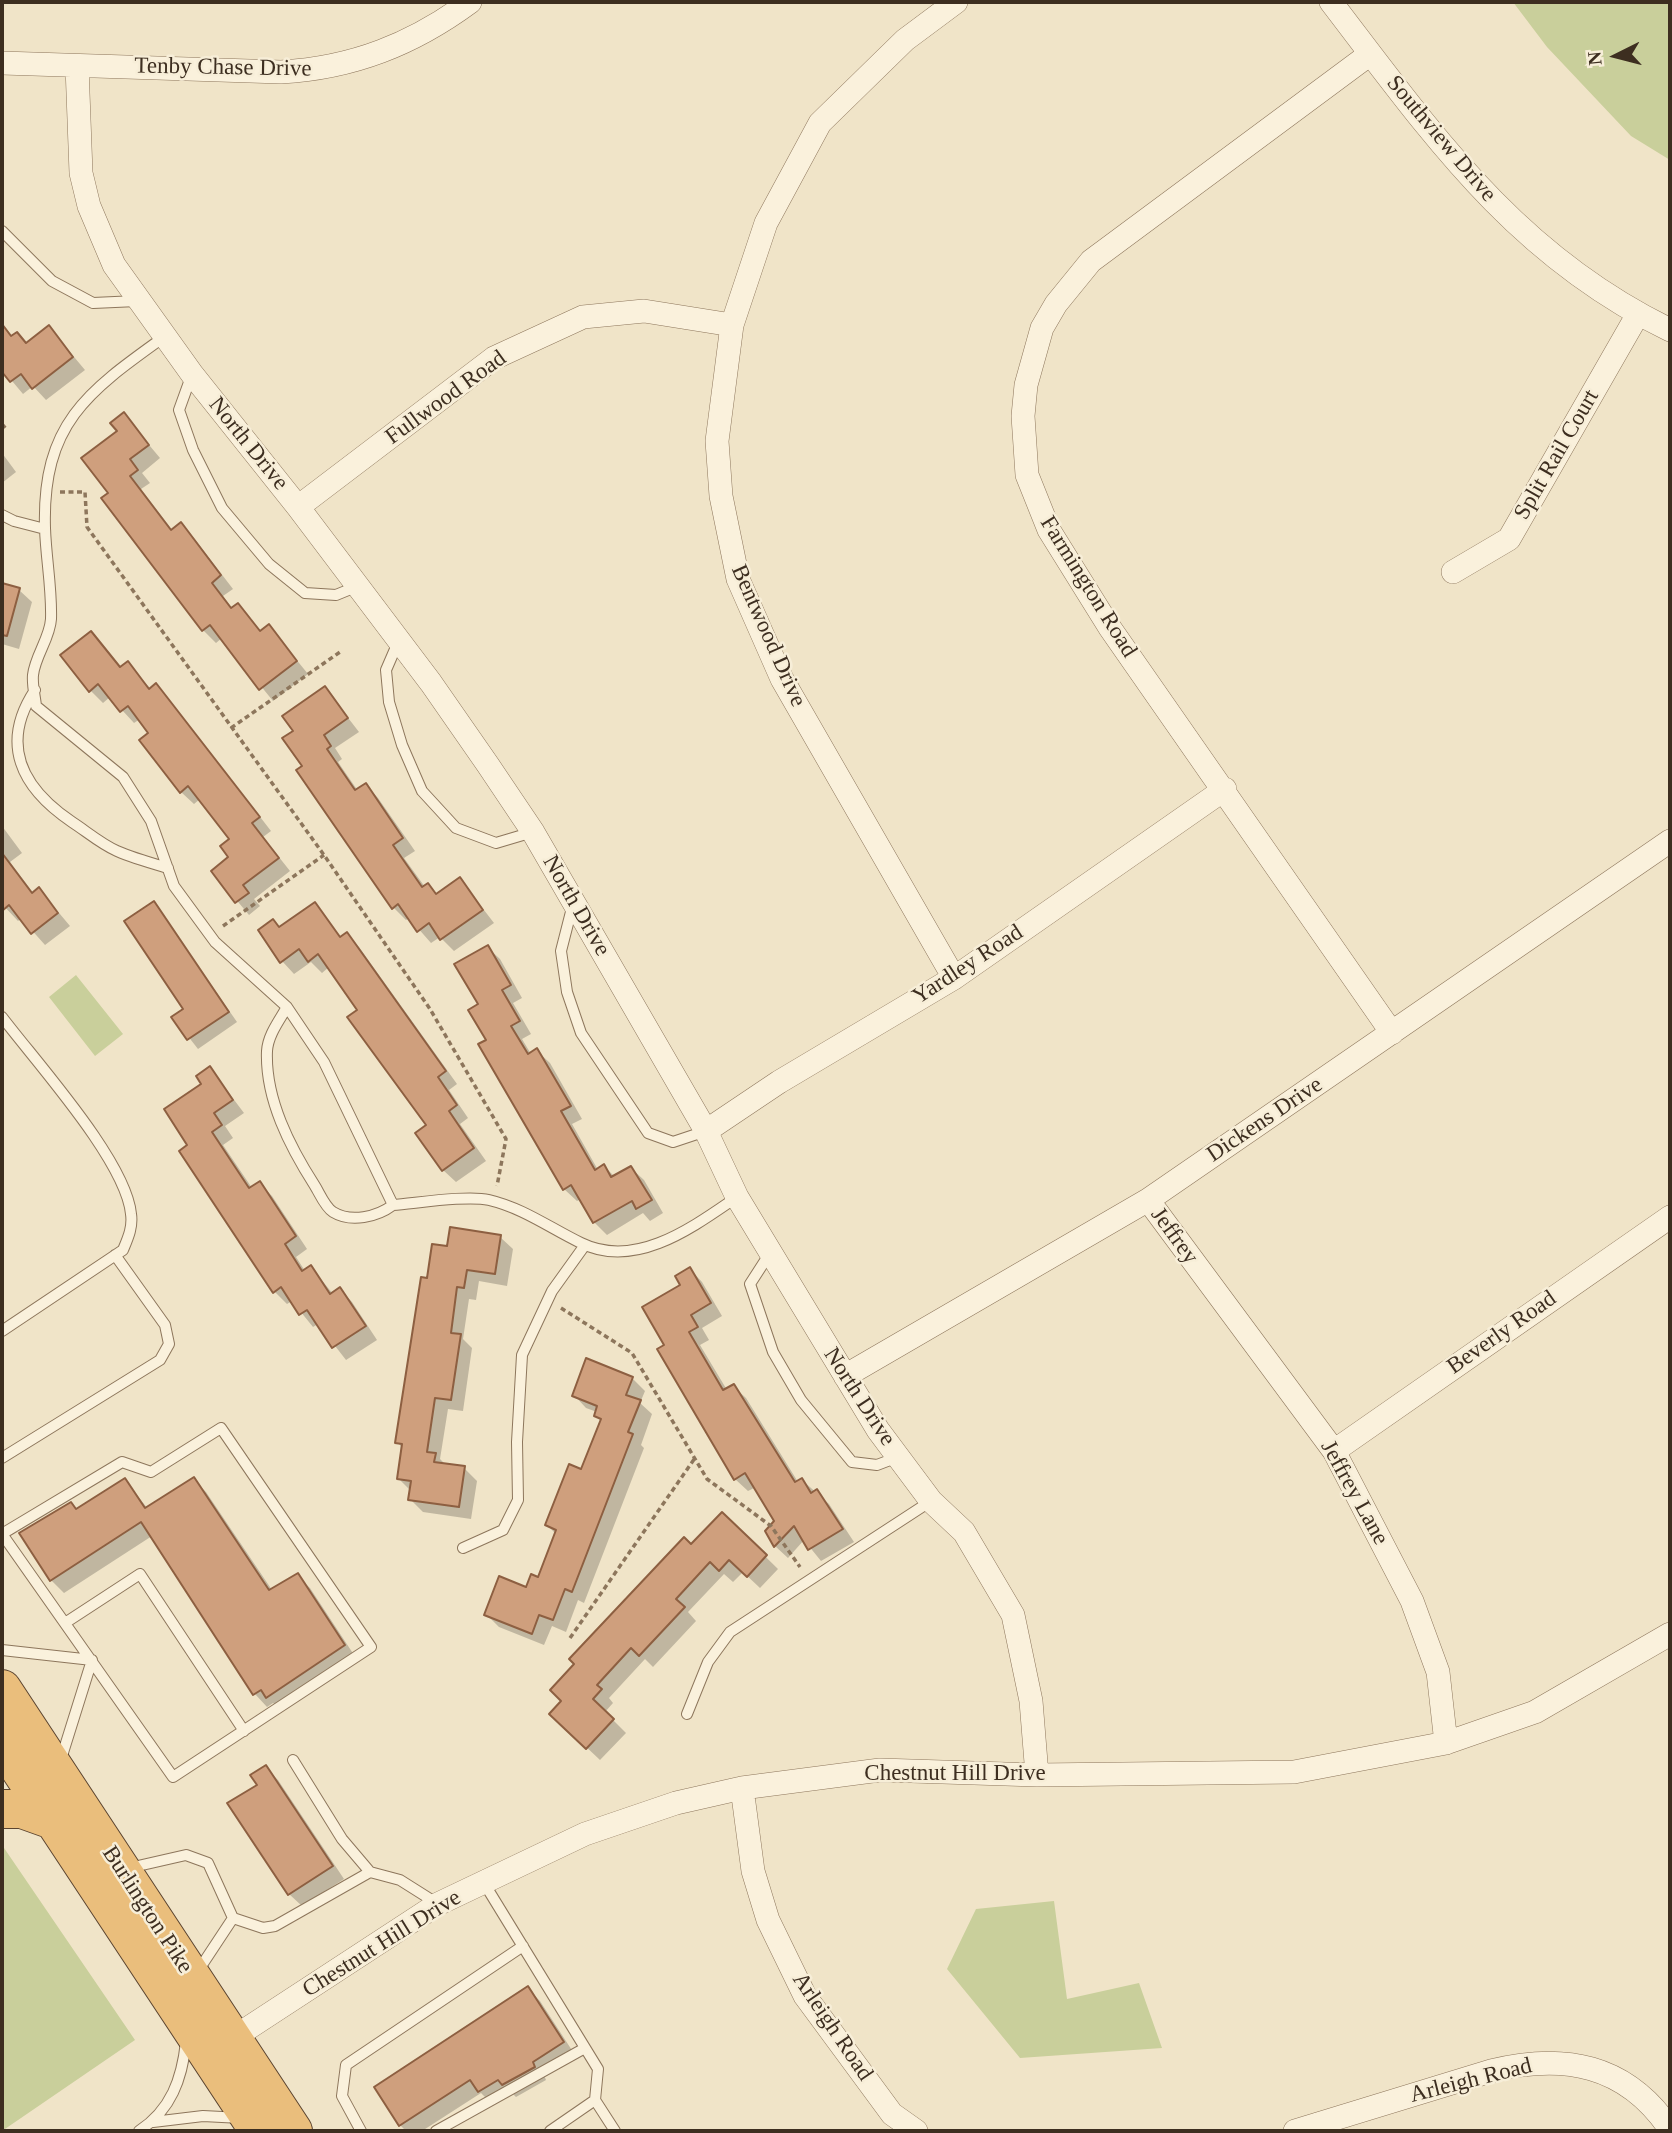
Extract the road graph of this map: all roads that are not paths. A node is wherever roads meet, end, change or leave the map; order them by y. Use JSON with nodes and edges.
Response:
{"nodes":[{"id":1,"x":470,"y":2,"type":"edge"},
{"id":2,"x":956,"y":2,"type":"edge"},
{"id":3,"x":1331,"y":2,"type":"edge"},
{"id":4,"x":1370,"y":54,"type":"junction"},
{"id":5,"x":2,"y":63,"type":"edge"},
{"id":6,"x":77,"y":66,"type":"junction"},
{"id":7,"x":2,"y":231,"type":"edge"},
{"id":8,"x":137,"y":301,"type":"junction"},
{"id":9,"x":1638,"y":314,"type":"junction"},
{"id":10,"x":732,"y":325,"type":"junction"},
{"id":11,"x":1670,"y":330,"type":"edge"},
{"id":12,"x":164,"y":337,"type":"junction"},
{"id":13,"x":192,"y":374,"type":"junction"},
{"id":14,"x":298,"y":507,"type":"junction"},
{"id":15,"x":2,"y":515,"type":"edge"},
{"id":16,"x":14,"y":522,"type":"junction"},
{"id":17,"x":2,"y":524,"type":"edge"},
{"id":18,"x":45,"y":528,"type":"junction"},
{"id":19,"x":1453,"y":572,"type":"dead end"},
{"id":20,"x":358,"y":586,"type":"junction"},
{"id":21,"x":399,"y":640,"type":"junction"},
{"id":22,"x":35,"y":690,"type":"junction"},
{"id":23,"x":11,"y":713,"type":"dead end"},
{"id":24,"x":4,"y":744,"type":"dead end"},
{"id":25,"x":1225,"y":789,"type":"junction"},
{"id":26,"x":533,"y":832,"type":"junction"},
{"id":27,"x":1670,"y":841,"type":"edge"},
{"id":28,"x":168,"y":868,"type":"junction"},
{"id":29,"x":573,"y":902,"type":"junction"},
{"id":30,"x":954,"y":978,"type":"junction"},
{"id":31,"x":287,"y":1007,"type":"junction"},
{"id":32,"x":2,"y":1017,"type":"edge"},
{"id":33,"x":1392,"y":1033,"type":"junction"},
{"id":34,"x":706,"y":1131,"type":"junction"},
{"id":35,"x":737,"y":1198,"type":"junction"},
{"id":36,"x":1148,"y":1200,"type":"junction"},
{"id":37,"x":393,"y":1205,"type":"junction"},
{"id":38,"x":1670,"y":1217,"type":"edge"},
{"id":39,"x":584,"y":1245,"type":"junction"},
{"id":40,"x":770,"y":1252,"type":"junction"},
{"id":41,"x":115,"y":1255,"type":"junction"},
{"id":42,"x":1200,"y":1271,"type":"joint"},
{"id":43,"x":2,"y":1331,"type":"edge"},
{"id":44,"x":845,"y":1376,"type":"junction"},
{"id":45,"x":1334,"y":1451,"type":"junction"},
{"id":46,"x":898,"y":1457,"type":"junction"},
{"id":47,"x":2,"y":1458,"type":"edge"},
{"id":48,"x":931,"y":1501,"type":"junction"},
{"id":49,"x":463,"y":1548,"type":"dead end"},
{"id":50,"x":65,"y":1623,"type":"junction"},
{"id":51,"x":1670,"y":1634,"type":"edge"},
{"id":52,"x":2,"y":1650,"type":"edge"},
{"id":53,"x":92,"y":1660,"type":"junction"},
{"id":54,"x":2,"y":1689,"type":"edge"},
{"id":55,"x":687,"y":1714,"type":"dead end"},
{"id":56,"x":244,"y":1731,"type":"junction"},
{"id":57,"x":2,"y":1742,"type":"edge"},
{"id":58,"x":1446,"y":1743,"type":"junction"},
{"id":59,"x":293,"y":1760,"type":"dead end"},
{"id":60,"x":57,"y":1772,"type":"junction"},
{"id":61,"x":1037,"y":1774,"type":"junction"},
{"id":62,"x":741,"y":1788,"type":"junction"},
{"id":63,"x":2,"y":1809,"type":"edge"},
{"id":64,"x":50,"y":1819,"type":"junction"},
{"id":65,"x":121,"y":1870,"type":"junction"},
{"id":66,"x":370,"y":1872,"type":"junction"},
{"id":67,"x":484,"y":1883,"type":"junction"},
{"id":68,"x":438,"y":1904,"type":"junction"},
{"id":69,"x":233,"y":1918,"type":"junction"},
{"id":70,"x":523,"y":1946,"type":"junction"},
{"id":71,"x":193,"y":1980,"type":"junction"},
{"id":72,"x":186,"y":2018,"type":"junction"},
{"id":73,"x":233,"y":2038,"type":"junction"},
{"id":74,"x":585,"y":2048,"type":"junction"},
{"id":75,"x":595,"y":2100,"type":"junction"},
{"id":76,"x":153,"y":2122,"type":"junction"},
{"id":77,"x":256,"y":2125,"type":"edge"},
{"id":78,"x":1670,"y":2129,"type":"edge"},
{"id":79,"x":139,"y":2131,"type":"edge"},
{"id":80,"x":293,"y":2131,"type":"edge"},
{"id":81,"x":361,"y":2131,"type":"edge"},
{"id":82,"x":436,"y":2131,"type":"edge"},
{"id":83,"x":550,"y":2131,"type":"edge"},
{"id":84,"x":615,"y":2131,"type":"edge"},
{"id":85,"x":916,"y":2131,"type":"edge"},
{"id":86,"x":1295,"y":2131,"type":"edge"}],
"edges":[{"from":1,"to":6,"type":"street","name":"Tenby Chase Drive"},
{"from":2,"to":10,"type":"street","name":"Bentwood Drive"},
{"from":3,"to":4,"type":"street","name":"Southview Drive"},
{"from":4,"to":9,"type":"street","name":"Southview Drive"},
{"from":4,"to":25,"type":"street","name":"Farmington Road"},
{"from":5,"to":6,"type":"street","name":"Tenby Chase Drive"},
{"from":6,"to":8,"type":"street","name":"North Drive"},
{"from":7,"to":8,"type":"lane"},
{"from":8,"to":12,"type":"street","name":"North Drive"},
{"from":9,"to":11,"type":"street","name":"Southview Drive"},
{"from":9,"to":19,"type":"street","name":"Split Rail Court"},
{"from":10,"to":14,"type":"street","name":"Fullwood Road"},
{"from":10,"to":30,"type":"street","name":"Bentwood Drive"},
{"from":12,"to":13,"type":"street","name":"North Drive"},
{"from":12,"to":18,"type":"lane"},
{"from":13,"to":14,"type":"street","name":"North Drive"},
{"from":13,"to":20,"type":"lane"},
{"from":14,"to":20,"type":"street","name":"North Drive"},
{"from":15,"to":16,"type":"lane"},
{"from":16,"to":17,"type":"lane"},
{"from":16,"to":18,"type":"lane"},
{"from":18,"to":22,"type":"lane"},
{"from":20,"to":21,"type":"street","name":"North Drive"},
{"from":21,"to":26,"type":"street","name":"North Drive"},
{"from":21,"to":26,"type":"lane"},
{"from":22,"to":23,"type":"lane"},
{"from":22,"to":28,"type":"lane"},
{"from":24,"to":28,"type":"lane"},
{"from":25,"to":30,"type":"street","name":"Yardley Road"},
{"from":25,"to":33,"type":"street","name":"Farmington Road"},
{"from":26,"to":29,"type":"street","name":"North Drive"},
{"from":27,"to":33,"type":"street","name":"Dickens Drive"},
{"from":28,"to":31,"type":"lane"},
{"from":29,"to":34,"type":"street","name":"North Drive"},
{"from":29,"to":34,"type":"lane"},
{"from":30,"to":34,"type":"street","name":"Yardley Road"},
{"from":31,"to":37,"type":"lane"},
{"from":31,"to":37,"type":"lane"},
{"from":32,"to":41,"type":"lane"},
{"from":33,"to":36,"type":"street","name":"Dickens Drive"},
{"from":34,"to":35,"type":"street","name":"North Drive"},
{"from":35,"to":39,"type":"lane"},
{"from":35,"to":40,"type":"street","name":"North Drive"},
{"from":36,"to":42,"type":"street","name":"Jeffrey"},
{"from":36,"to":44,"type":"street","name":"Dickens Drive"},
{"from":37,"to":39,"type":"lane"},
{"from":38,"to":45,"type":"street","name":"Beverly Road"},
{"from":39,"to":49,"type":"lane"},
{"from":40,"to":44,"type":"street","name":"North Drive"},
{"from":40,"to":46,"type":"lane"},
{"from":41,"to":43,"type":"lane"},
{"from":41,"to":47,"type":"lane"},
{"from":42,"to":45,"type":"street","name":"Jeffrey Lane"},
{"from":44,"to":46,"type":"street","name":"North Drive"},
{"from":45,"to":58,"type":"street","name":"Jeffrey Lane"},
{"from":46,"to":48,"type":"street","name":"North Drive"},
{"from":48,"to":55,"type":"lane"},
{"from":48,"to":61,"type":"street","name":"North Drive"},
{"from":50,"to":53,"type":"lane"},
{"from":50,"to":56,"type":"lane"},
{"from":50,"to":56,"type":"lane"},
{"from":51,"to":58,"type":"street","name":"Chestnut Hill Drive"},
{"from":52,"to":53,"type":"lane"},
{"from":53,"to":56,"type":"lane"},
{"from":53,"to":60,"type":"lane"},
{"from":54,"to":60,"type":"highway","name":"Burlington Pike"},
{"from":57,"to":64,"type":"highway","name":"Burlington Pike"},
{"from":58,"to":61,"type":"street","name":"Chestnut Hill Drive"},
{"from":59,"to":66,"type":"lane"},
{"from":60,"to":65,"type":"highway","name":"Burlington Pike"},
{"from":61,"to":62,"type":"street","name":"Chestnut Hill Drive"},
{"from":62,"to":67,"type":"street","name":"Chestnut Hill Drive"},
{"from":62,"to":85,"type":"street","name":"Arleigh Road"},
{"from":63,"to":64,"type":"highway"},
{"from":64,"to":72,"type":"highway","name":"Burlington Pike"},
{"from":65,"to":69,"type":"lane"},
{"from":65,"to":71,"type":"highway","name":"Burlington Pike"},
{"from":66,"to":68,"type":"lane"},
{"from":66,"to":69,"type":"lane"},
{"from":67,"to":68,"type":"street","name":"Chestnut Hill Drive"},
{"from":67,"to":70,"type":"lane"},
{"from":68,"to":73,"type":"street","name":"Chestnut Hill Drive"},
{"from":69,"to":71,"type":"lane"},
{"from":70,"to":74,"type":"lane"},
{"from":70,"to":81,"type":"lane"},
{"from":71,"to":73,"type":"highway","name":"Burlington Pike"},
{"from":72,"to":76,"type":"lane"},
{"from":72,"to":77,"type":"highway","name":"Burlington Pike"},
{"from":73,"to":80,"type":"highway","name":"Burlington Pike"},
{"from":74,"to":75,"type":"lane"},
{"from":74,"to":82,"type":"lane"},
{"from":75,"to":83,"type":"lane"},
{"from":75,"to":84,"type":"lane"},
{"from":76,"to":77,"type":"lane"},
{"from":76,"to":79,"type":"lane"},
{"from":78,"to":86,"type":"street","name":"Arleigh Road"}]}
